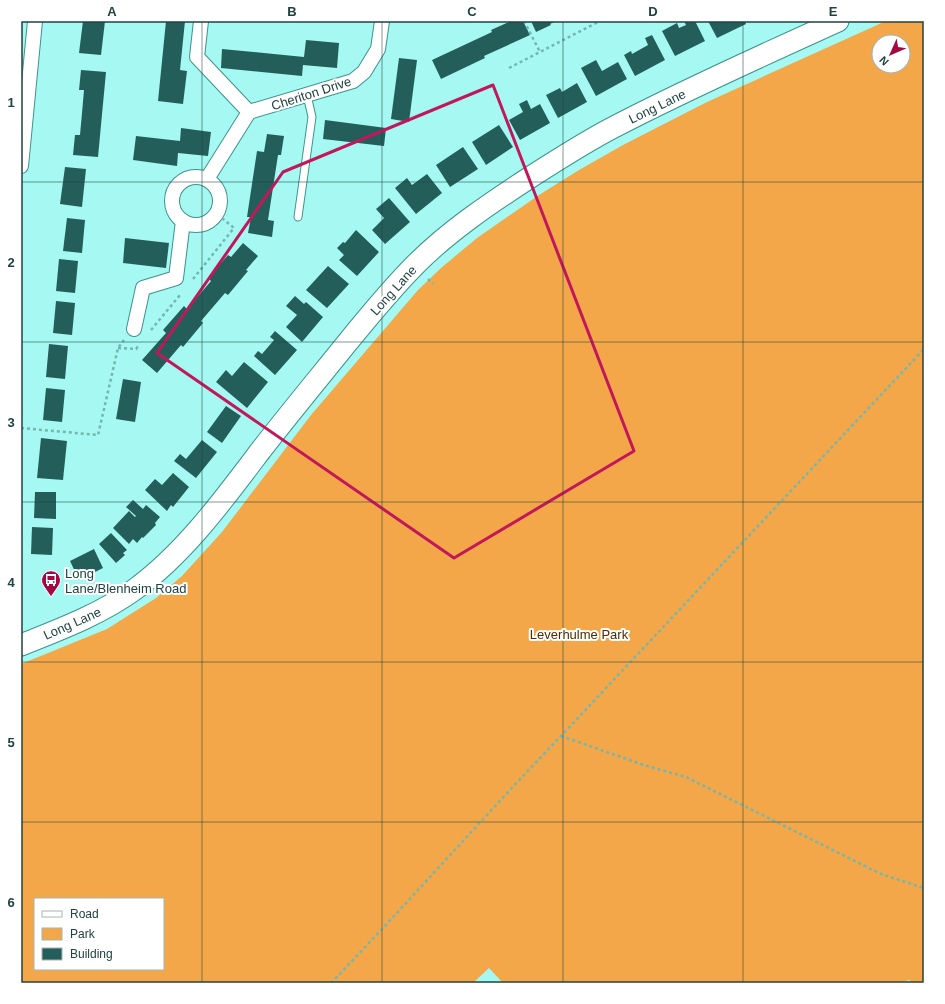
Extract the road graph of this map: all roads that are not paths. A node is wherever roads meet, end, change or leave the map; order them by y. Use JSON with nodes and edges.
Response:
{"nodes":[{"id":1,"x":35,"y":21,"type":"edge"},
{"id":2,"x":201,"y":21,"type":"edge"},
{"id":3,"x":382,"y":21,"type":"edge"},
{"id":4,"x":838,"y":21,"type":"edge"},
{"id":5,"x":25,"y":88,"type":"edge"},
{"id":6,"x":306,"y":95,"type":"junction"},
{"id":7,"x":249,"y":112,"type":"junction"},
{"id":8,"x":21,"y":166,"type":"edge"},
{"id":9,"x":207,"y":179,"type":"junction"},
{"id":10,"x":298,"y":217,"type":"dead end"},
{"id":11,"x":183,"y":221,"type":"junction"},
{"id":12,"x":134,"y":329,"type":"road end"},
{"id":13,"x":21,"y":645,"type":"edge"}],
"edges":[{"from":1,"to":5,"type":"street"},
{"from":2,"to":7,"type":"street"},
{"from":3,"to":6,"type":"street","name":"Cheriton Drive"},
{"from":4,"to":13,"type":"street","name":"Long Lane"},
{"from":5,"to":8,"type":"street"},
{"from":6,"to":7,"type":"street","name":"Cheriton Drive"},
{"from":6,"to":10,"type":"lane"},
{"from":7,"to":9,"type":"street"},
{"from":9,"to":11,"type":"street"},
{"from":9,"to":11,"type":"street"},
{"from":11,"to":12,"type":"street"}]}
